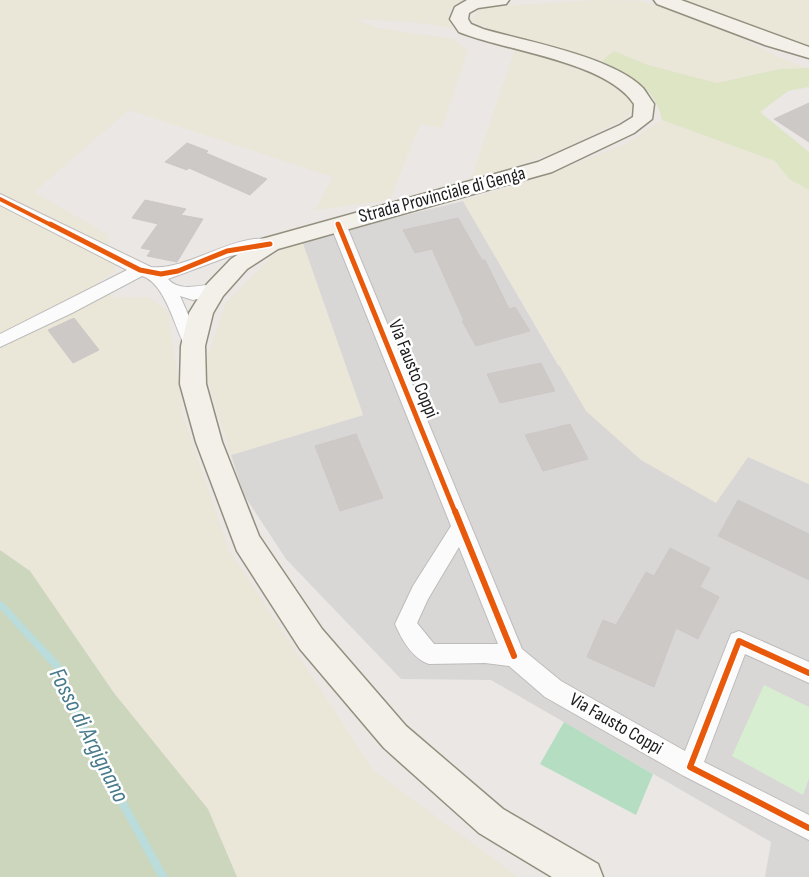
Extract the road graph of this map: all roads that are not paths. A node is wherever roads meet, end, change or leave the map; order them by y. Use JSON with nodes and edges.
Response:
{"nodes":[{"id":1,"x":500,"y":0,"type":"edge"},
{"id":2,"x":662,"y":0,"type":"edge"},
{"id":3,"x":809,"y":54,"type":"edge"},
{"id":4,"x":0,"y":199,"type":"edge"},
{"id":5,"x":338,"y":224,"type":"junction"},
{"id":6,"x":270,"y":244,"type":"junction"},
{"id":7,"x":140,"y":270,"type":"junction"},
{"id":8,"x":176,"y":271,"type":"junction"},
{"id":9,"x":161,"y":281,"type":"junction"},
{"id":10,"x":215,"y":290,"type":"junction"},
{"id":11,"x":0,"y":341,"type":"edge"},
{"id":12,"x":193,"y":346,"type":"junction"},
{"id":13,"x":462,"y":525,"type":"junction"},
{"id":14,"x":514,"y":656,"type":"junction"},
{"id":15,"x":809,"y":673,"type":"edge"},
{"id":16,"x":690,"y":767,"type":"junction"},
{"id":17,"x":809,"y":828,"type":"edge"},
{"id":18,"x":586,"y":877,"type":"edge"}],
"edges":[{"from":1,"to":5,"type":"main road","name":"Strada Provinciale di Genga"},
{"from":2,"to":3,"type":"main road"},
{"from":4,"to":7,"type":"street"},
{"from":5,"to":6,"type":"main road","name":"Strada Provinciale di Genga"},
{"from":5,"to":13,"type":"street","name":"Via Fausto Coppi"},
{"from":6,"to":8,"type":"street"},
{"from":6,"to":10,"type":"main road","name":"Strada Provinciale di Genga"},
{"from":7,"to":9,"type":"street"},
{"from":7,"to":11,"type":"street"},
{"from":8,"to":9,"type":"street"},
{"from":8,"to":10,"type":"street"},
{"from":9,"to":10,"type":"street"},
{"from":9,"to":12,"type":"street"},
{"from":10,"to":12,"type":"main road","name":"Strada Provinciale di Genga"},
{"from":12,"to":18,"type":"main road","name":"Strada Provinciale di Genga"},
{"from":13,"to":14,"type":"street","name":"Via Fausto Coppi"},
{"from":13,"to":14,"type":"street"},
{"from":14,"to":16,"type":"street","name":"Via Fausto Coppi"},
{"from":15,"to":16,"type":"street"},
{"from":16,"to":17,"type":"street","name":"Via Fausto Coppi"}]}
